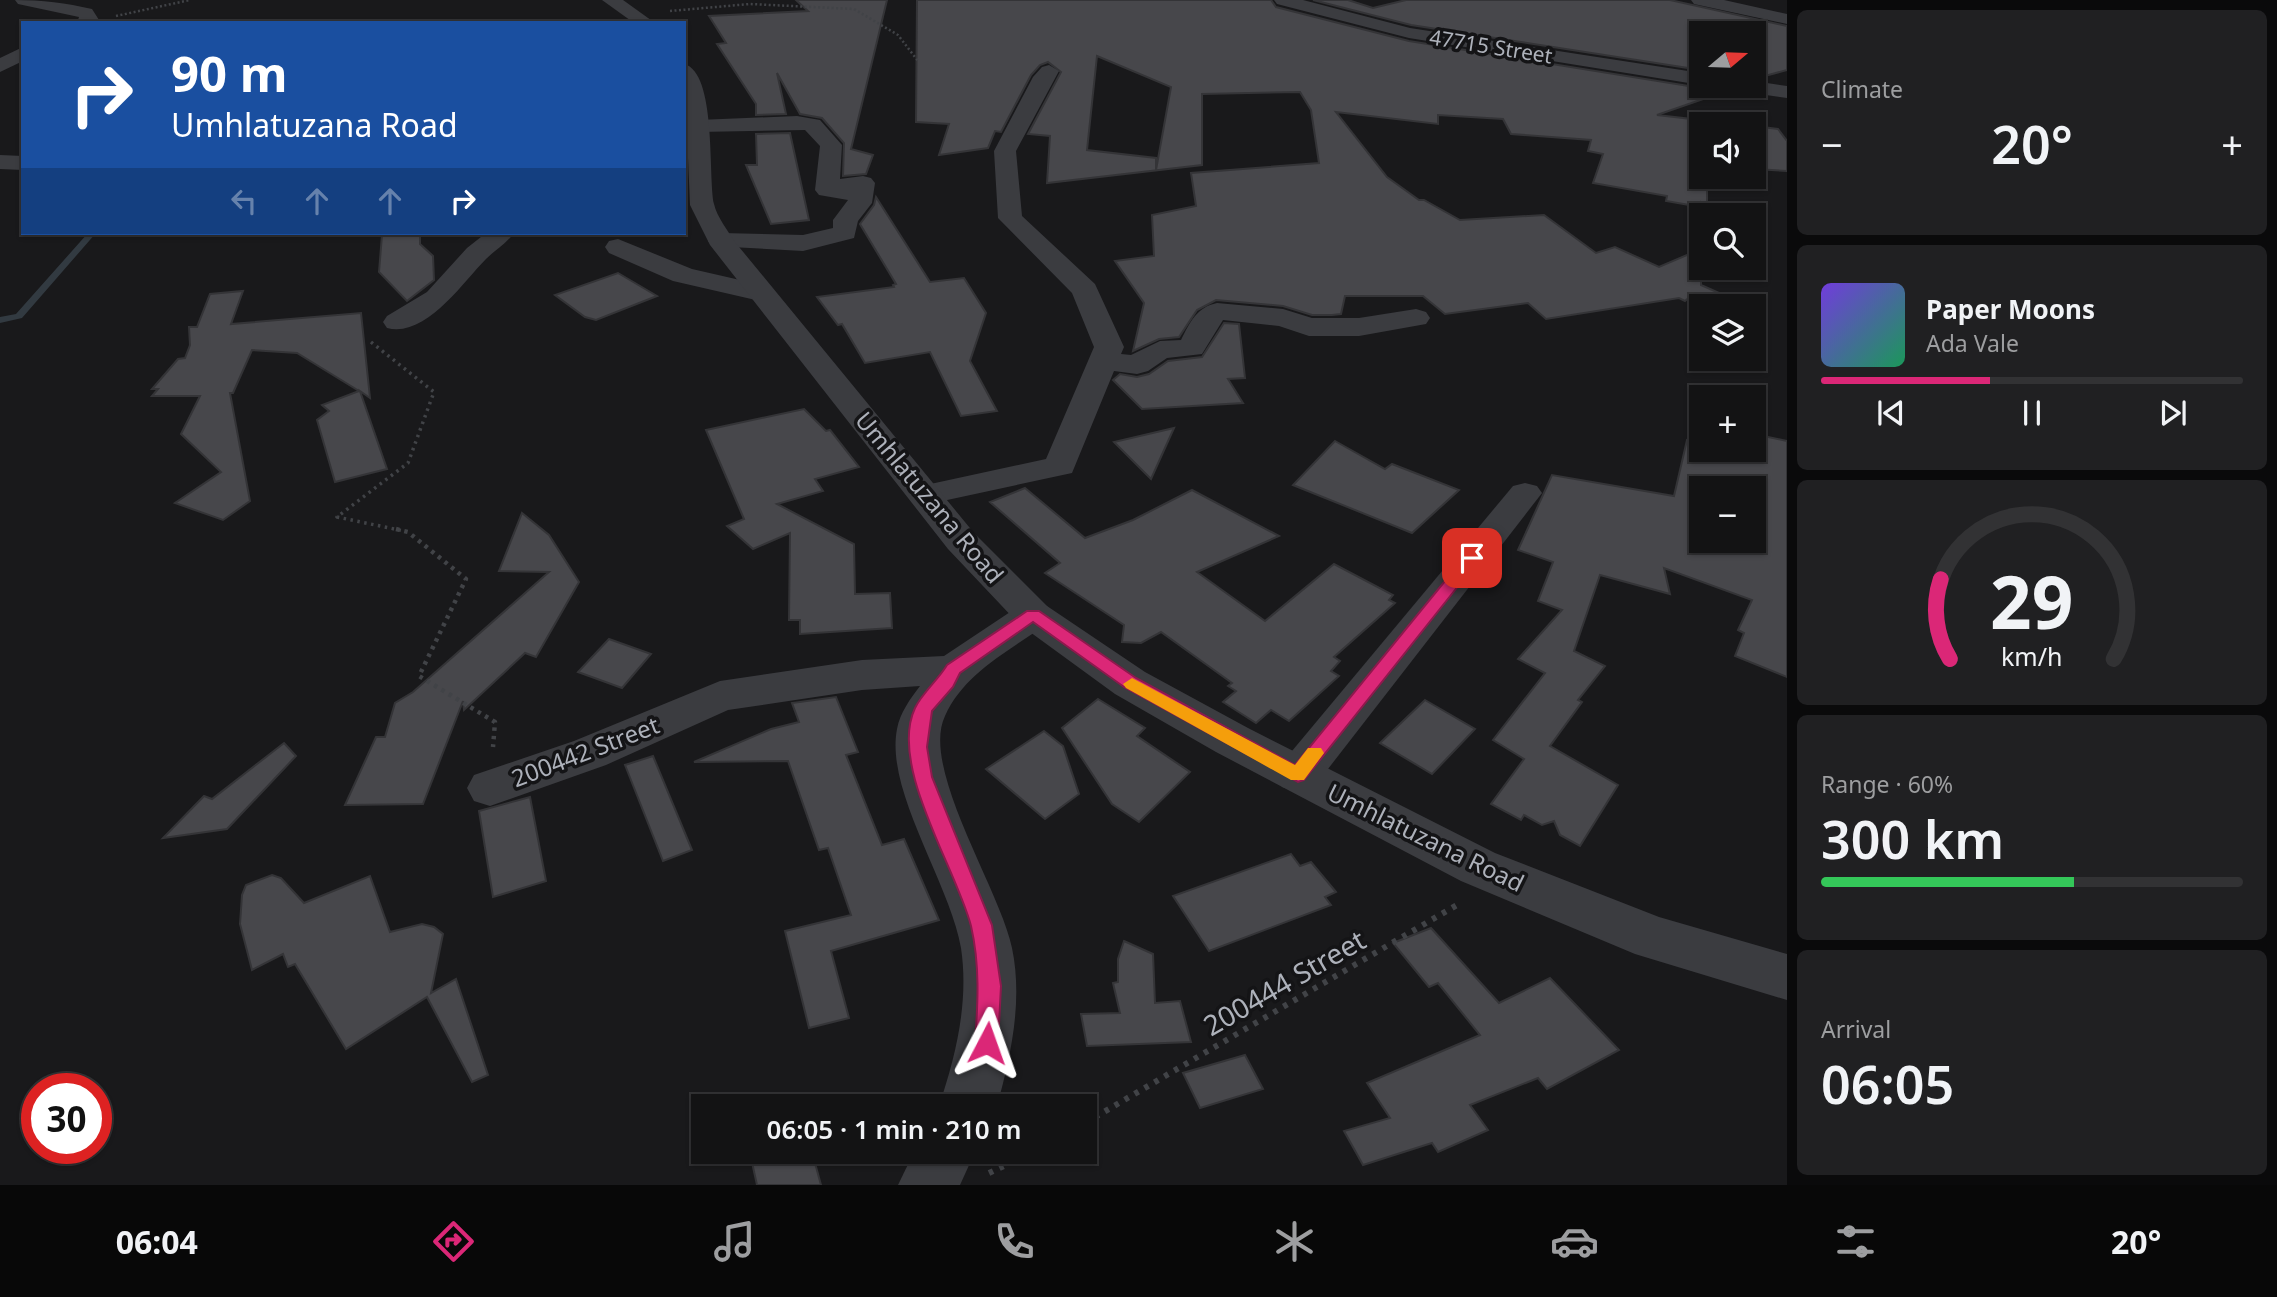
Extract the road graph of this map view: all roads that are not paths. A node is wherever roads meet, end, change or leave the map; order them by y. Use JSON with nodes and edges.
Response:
{"nodes":[{"id":1,"x":24,"y":0,"type":"edge"},
{"id":2,"x":611,"y":0,"type":"edge"},
{"id":3,"x":1283,"y":0,"type":"edge"},
{"id":4,"x":1700,"y":0,"type":"edge"},
{"id":5,"x":640,"y":19,"type":"edge"},
{"id":6,"x":1787,"y":19,"type":"edge"},
{"id":7,"x":88,"y":21,"type":"edge"},
{"id":8,"x":21,"y":54,"type":"edge"},
{"id":9,"x":0,"y":66,"type":"edge"},
{"id":10,"x":1049,"y":71,"type":"dead end"},
{"id":11,"x":686,"y":75,"type":"edge"},
{"id":12,"x":21,"y":77,"type":"edge"},
{"id":13,"x":1689,"y":77,"type":"edge"},
{"id":14,"x":0,"y":78,"type":"edge"},
{"id":15,"x":1766,"y":89,"type":"edge"},
{"id":16,"x":1787,"y":92,"type":"edge"},
{"id":17,"x":694,"y":137,"type":"edge"},
{"id":18,"x":0,"y":162,"type":"edge"},
{"id":19,"x":21,"y":163,"type":"edge"},
{"id":20,"x":499,"y":235,"type":"edge"},
{"id":21,"x":721,"y":241,"type":"junction"},
{"id":22,"x":618,"y":247,"type":"dead end"},
{"id":23,"x":760,"y":293,"type":"junction"},
{"id":24,"x":1416,"y":318,"type":"dead end"},
{"id":25,"x":397,"y":322,"type":"road end"},
{"id":26,"x":1103,"y":360,"type":"junction"},
{"id":27,"x":1525,"y":493,"type":"dead end"},
{"id":28,"x":924,"y":495,"type":"junction"},
{"id":29,"x":1033,"y":615,"type":"junction"},
{"id":30,"x":953,"y":670,"type":"junction"},
{"id":31,"x":1298,"y":775,"type":"junction"},
{"id":32,"x":490,"y":788,"type":"road end"},
{"id":33,"x":1787,"y":977,"type":"edge"},
{"id":34,"x":972,"y":1094,"type":"edge"}],
"edges":[{"from":1,"to":7,"type":"street"},
{"from":2,"to":5,"type":"street"},
{"from":3,"to":13,"type":"street","name":"47715 Street"},
{"from":4,"to":6,"type":"street"},
{"from":8,"to":9,"type":"street"},
{"from":10,"to":26,"type":"street"},
{"from":11,"to":17,"type":"street","name":"Umhlatuzana Road"},
{"from":12,"to":14,"type":"street"},
{"from":15,"to":16,"type":"street"},
{"from":17,"to":21,"type":"street","name":"Umhlatuzana Road"},
{"from":17,"to":21,"type":"street"},
{"from":18,"to":19,"type":"street"},
{"from":20,"to":25,"type":"street"},
{"from":21,"to":23,"type":"street","name":"Umhlatuzana Road"},
{"from":22,"to":23,"type":"street"},
{"from":23,"to":28,"type":"street","name":"Umhlatuzana Road"},
{"from":24,"to":26,"type":"street"},
{"from":26,"to":28,"type":"street"},
{"from":27,"to":31,"type":"street"},
{"from":28,"to":29,"type":"street","name":"Umhlatuzana Road"},
{"from":29,"to":30,"type":"street"},
{"from":29,"to":31,"type":"street","name":"Umhlatuzana Road"},
{"from":30,"to":32,"type":"street","name":"200442 Street"},
{"from":30,"to":34,"type":"street"},
{"from":31,"to":33,"type":"street","name":"Umhlatuzana Road"}]}
